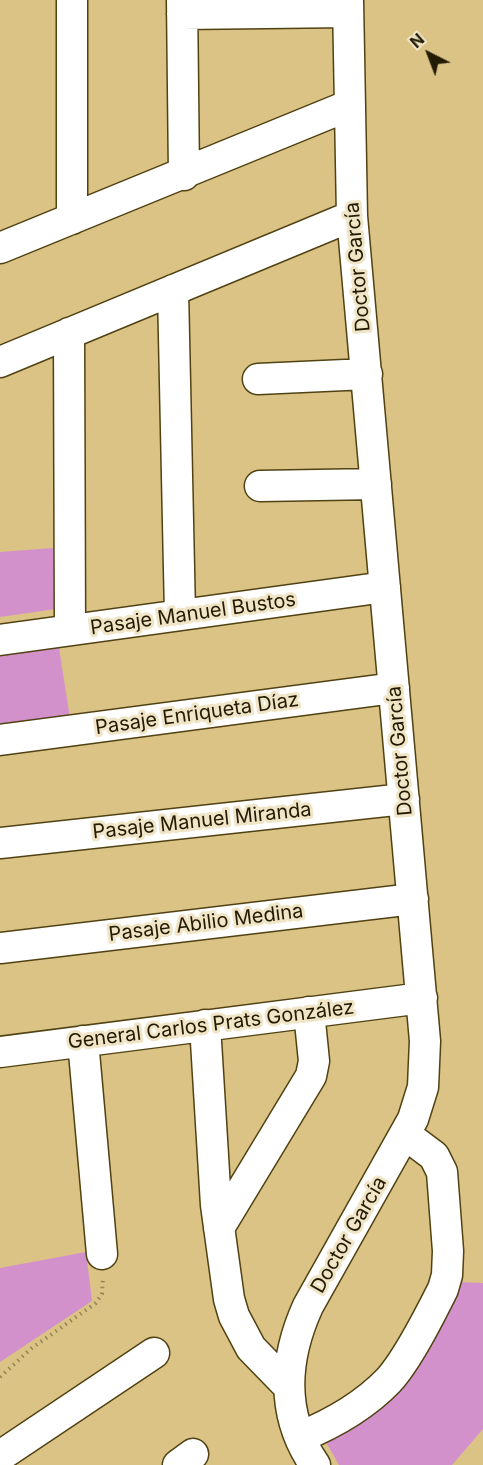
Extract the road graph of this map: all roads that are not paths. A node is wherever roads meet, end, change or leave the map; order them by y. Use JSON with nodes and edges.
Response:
{"nodes":[{"id":1,"x":72,"y":0,"type":"edge"},
{"id":2,"x":348,"y":6,"type":"edge"},
{"id":3,"x":182,"y":7,"type":"edge"},
{"id":4,"x":350,"y":105,"type":"junction"},
{"id":5,"x":184,"y":175,"type":"junction"},
{"id":6,"x":352,"y":216,"type":"junction"},
{"id":7,"x":72,"y":219,"type":"junction"},
{"id":8,"x":0,"y":249,"type":"edge"},
{"id":9,"x":173,"y":290,"type":"junction"},
{"id":10,"x":69,"y":333,"type":"junction"},
{"id":11,"x":0,"y":362,"type":"edge"},
{"id":12,"x":367,"y":374,"type":"junction"},
{"id":13,"x":258,"y":379,"type":"dead end"},
{"id":14,"x":376,"y":483,"type":"junction"},
{"id":15,"x":260,"y":486,"type":"dead end"},
{"id":16,"x":385,"y":587,"type":"junction"},
{"id":17,"x":180,"y":615,"type":"junction"},
{"id":18,"x":69,"y":630,"type":"junction"},
{"id":19,"x":0,"y":640,"type":"edge"},
{"id":20,"x":394,"y":688,"type":"junction"},
{"id":21,"x":0,"y":740,"type":"edge"},
{"id":22,"x":404,"y":799,"type":"junction"},
{"id":23,"x":0,"y":843,"type":"edge"},
{"id":24,"x":413,"y":899,"type":"junction"},
{"id":25,"x":0,"y":948,"type":"edge"},
{"id":26,"x":422,"y":998,"type":"junction"},
{"id":27,"x":309,"y":1012,"type":"junction"},
{"id":28,"x":205,"y":1025,"type":"junction"},
{"id":29,"x":83,"y":1041,"type":"junction"},
{"id":30,"x":0,"y":1052,"type":"edge"},
{"id":31,"x":406,"y":1135,"type":"junction"},
{"id":32,"x":219,"y":1227,"type":"junction"},
{"id":33,"x":102,"y":1254,"type":"road end"},
{"id":34,"x":154,"y":1353,"type":"dead end"},
{"id":35,"x":288,"y":1386,"type":"junction"},
{"id":36,"x":300,"y":1437,"type":"junction"},
{"id":37,"x":0,"y":1456,"type":"edge"},
{"id":38,"x":315,"y":1465,"type":"edge"}],
"edges":[{"from":1,"to":7,"type":"street"},
{"from":2,"to":3,"type":"street"},
{"from":2,"to":4,"type":"street","name":"Doctor García"},
{"from":3,"to":5,"type":"street"},
{"from":4,"to":5,"type":"street"},
{"from":4,"to":6,"type":"street","name":"Doctor García"},
{"from":5,"to":7,"type":"street"},
{"from":6,"to":9,"type":"street"},
{"from":6,"to":12,"type":"street","name":"Doctor García"},
{"from":7,"to":8,"type":"street"},
{"from":9,"to":10,"type":"street"},
{"from":9,"to":17,"type":"street"},
{"from":10,"to":11,"type":"street"},
{"from":10,"to":18,"type":"street"},
{"from":12,"to":13,"type":"street"},
{"from":12,"to":14,"type":"street","name":"Doctor García"},
{"from":14,"to":15,"type":"street"},
{"from":14,"to":16,"type":"street","name":"Doctor García"},
{"from":16,"to":17,"type":"street","name":"Pasaje Manuel Bustos"},
{"from":16,"to":20,"type":"street","name":"Doctor García"},
{"from":17,"to":18,"type":"street","name":"Pasaje Manuel Bustos"},
{"from":18,"to":19,"type":"street","name":"Pasaje Manuel Bustos"},
{"from":20,"to":21,"type":"street","name":"Pasaje Enriqueta Díaz"},
{"from":20,"to":22,"type":"street","name":"Doctor García"},
{"from":22,"to":23,"type":"street","name":"Pasaje Manuel Miranda"},
{"from":22,"to":24,"type":"street","name":"Doctor García"},
{"from":24,"to":25,"type":"street","name":"Pasaje Abilio Medina"},
{"from":24,"to":26,"type":"street","name":"Doctor García"},
{"from":26,"to":27,"type":"street","name":"General Carlos Prats González"},
{"from":26,"to":31,"type":"street","name":"Doctor García"},
{"from":27,"to":28,"type":"street","name":"General Carlos Prats González"},
{"from":27,"to":32,"type":"street"},
{"from":28,"to":29,"type":"street","name":"General Carlos Prats González"},
{"from":28,"to":32,"type":"street"},
{"from":29,"to":30,"type":"street","name":"General Carlos Prats González"},
{"from":29,"to":33,"type":"street"},
{"from":31,"to":35,"type":"street","name":"Doctor García"},
{"from":31,"to":36,"type":"street"},
{"from":32,"to":35,"type":"street"},
{"from":34,"to":37,"type":"street"},
{"from":35,"to":36,"type":"street","name":"Doctor García"},
{"from":36,"to":38,"type":"street","name":"Doctor García"}]}
